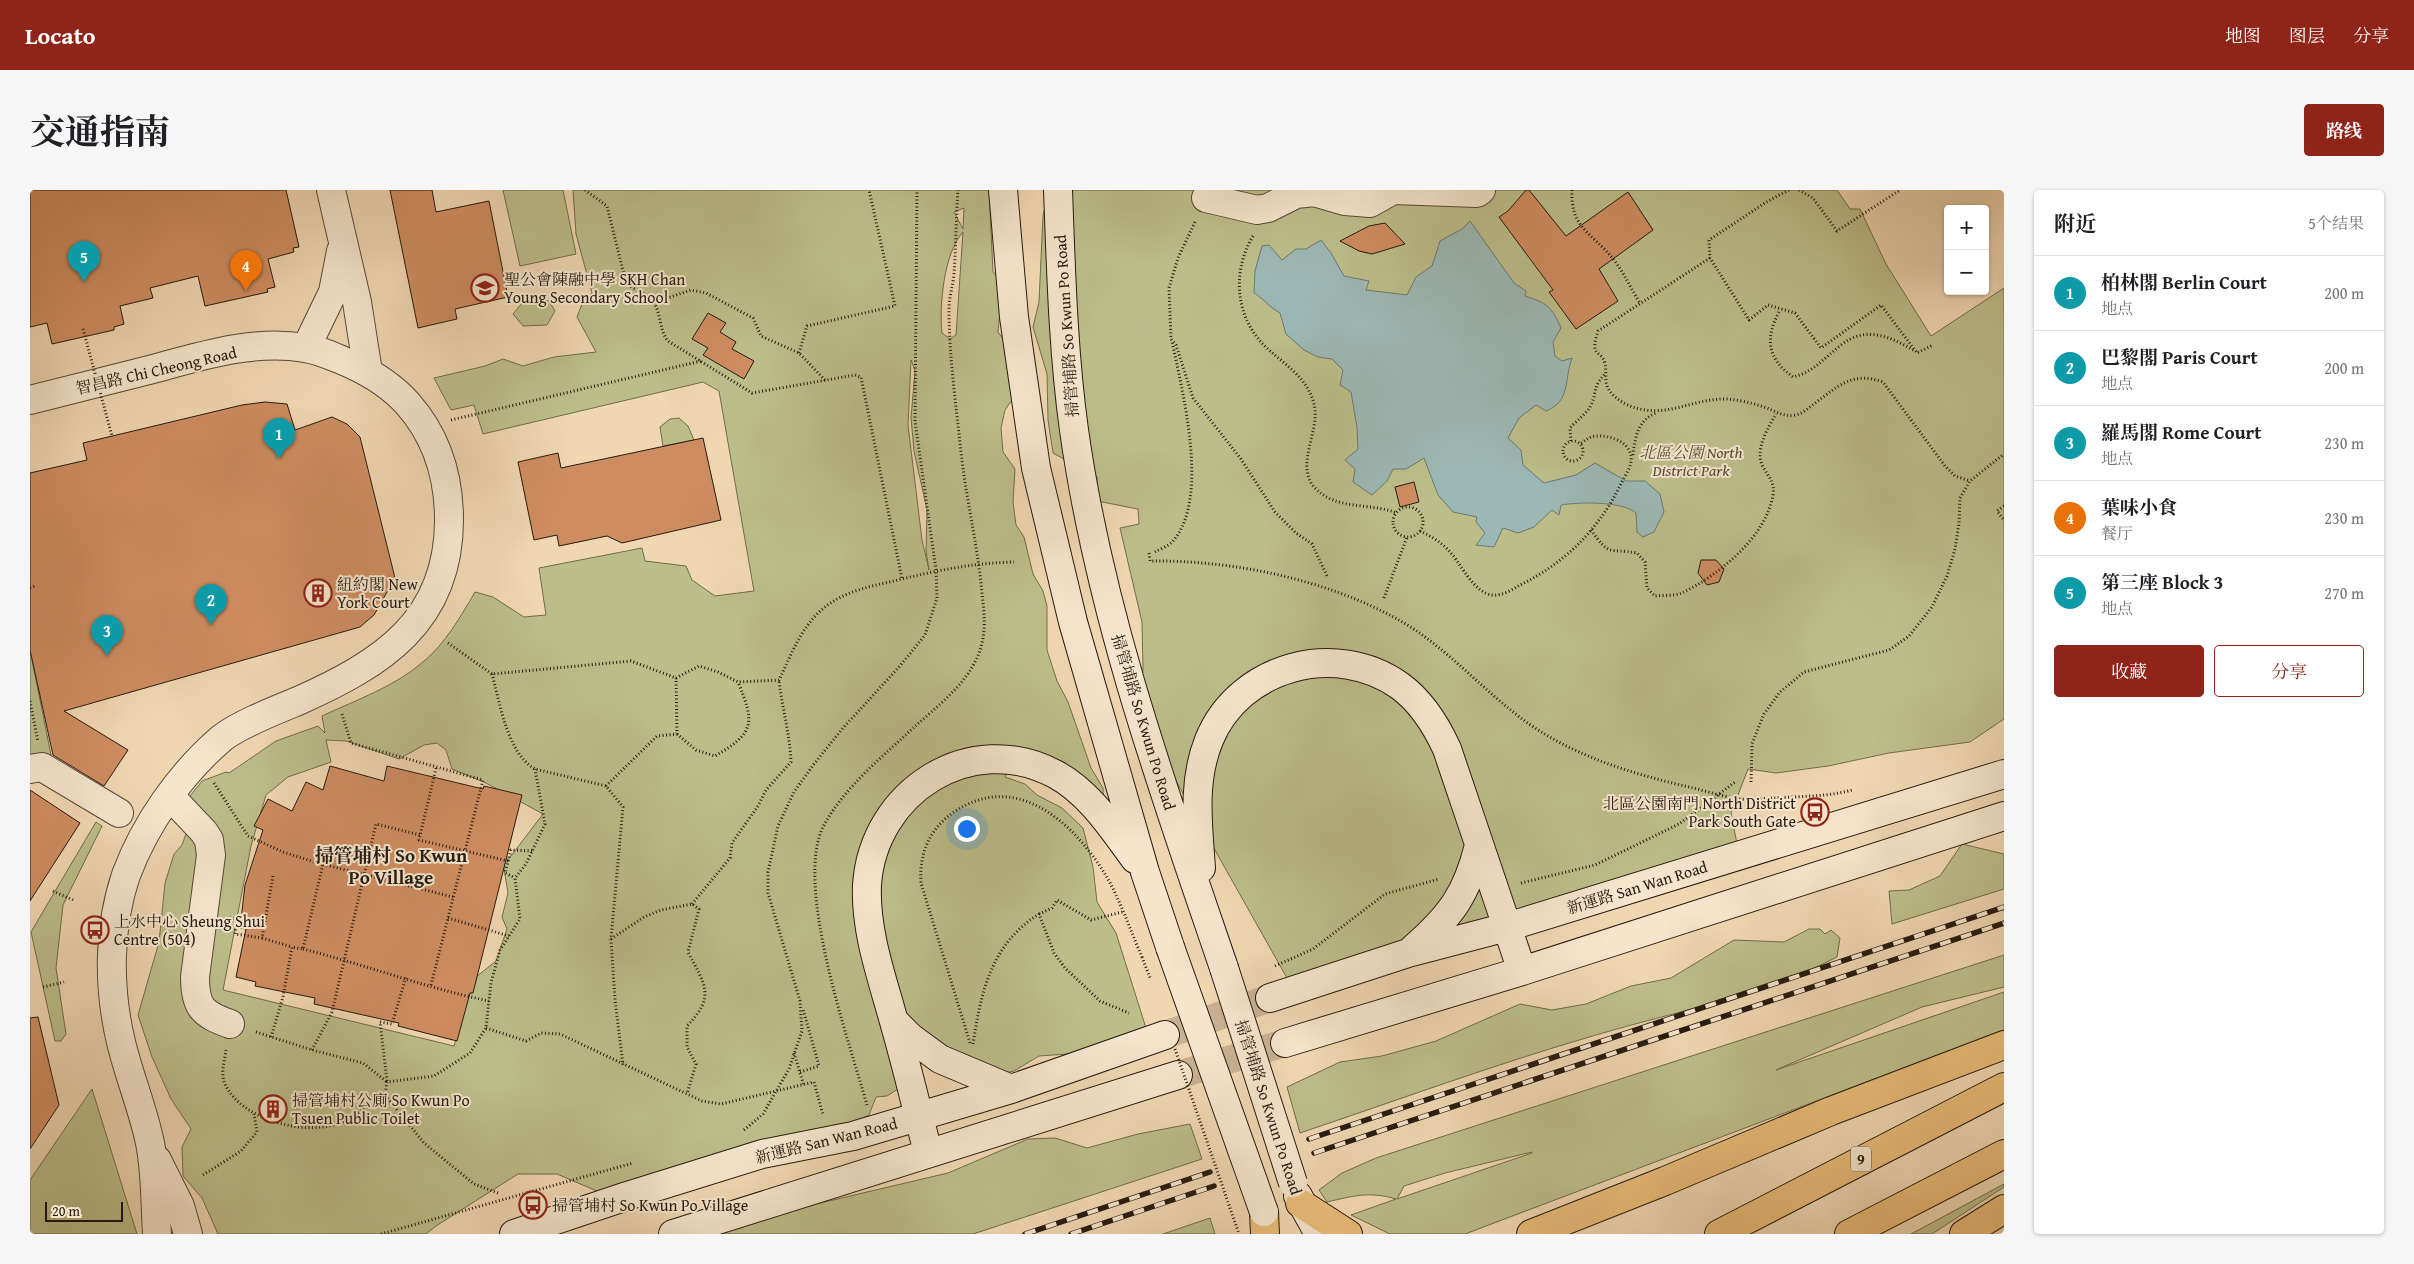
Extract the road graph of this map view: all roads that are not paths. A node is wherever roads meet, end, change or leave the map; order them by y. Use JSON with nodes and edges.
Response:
{"nodes":[{"id":1,"x":330,"y":190,"type":"edge"},
{"id":2,"x":1003,"y":190,"type":"edge"},
{"id":3,"x":1058,"y":190,"type":"edge"},
{"id":4,"x":1481,"y":190,"type":"edge"},
{"id":5,"x":1206,"y":198,"type":"road end"},
{"id":6,"x":340,"y":230,"type":"junction"},
{"id":7,"x":306,"y":348,"type":"junction"},
{"id":8,"x":368,"y":372,"type":"junction"},
{"id":9,"x":30,"y":400,"type":"edge"},
{"id":10,"x":36,"y":768,"type":"edge"},
{"id":11,"x":2004,"y":774,"type":"edge"},
{"id":12,"x":170,"y":796,"type":"junction"},
{"id":13,"x":119,"y":813,"type":"dead end"},
{"id":14,"x":2004,"y":816,"type":"edge"},
{"id":15,"x":1479,"y":845,"type":"junction"},
{"id":16,"x":1145,"y":872,"type":"junction"},
{"id":17,"x":1203,"y":908,"type":"junction"},
{"id":18,"x":1507,"y":927,"type":"junction"},
{"id":19,"x":1408,"y":953,"type":"junction"},
{"id":20,"x":1522,"y":971,"type":"junction"},
{"id":21,"x":1270,"y":998,"type":"tunnel mouth"},
{"id":22,"x":894,"y":1022,"type":"junction"},
{"id":23,"x":230,"y":1024,"type":"road end"},
{"id":24,"x":1169,"y":1038,"type":"tunnel mouth"},
{"id":25,"x":1285,"y":1043,"type":"tunnel mouth"},
{"id":26,"x":2004,"y":1045,"type":"edge"},
{"id":27,"x":1178,"y":1075,"type":"tunnel mouth"},
{"id":28,"x":2004,"y":1086,"type":"edge"},
{"id":29,"x":1011,"y":1089,"type":"junction"},
{"id":30,"x":920,"y":1116,"type":"junction"},
{"id":31,"x":150,"y":1145,"type":"junction"},
{"id":32,"x":928,"y":1153,"type":"junction"},
{"id":33,"x":2004,"y":1154,"type":"edge"},
{"id":34,"x":1300,"y":1203,"type":"junction"},
{"id":35,"x":2004,"y":1209,"type":"edge"},
{"id":36,"x":1267,"y":1227,"type":"edge"},
{"id":37,"x":157,"y":1234,"type":"edge"},
{"id":38,"x":188,"y":1234,"type":"edge"},
{"id":39,"x":514,"y":1234,"type":"edge"},
{"id":40,"x":673,"y":1234,"type":"edge"},
{"id":41,"x":1319,"y":1234,"type":"edge"},
{"id":42,"x":1348,"y":1234,"type":"edge"},
{"id":43,"x":1531,"y":1234,"type":"edge"},
{"id":44,"x":1719,"y":1234,"type":"edge"},
{"id":45,"x":1849,"y":1234,"type":"edge"},
{"id":46,"x":1964,"y":1234,"type":"edge"}],
"edges":[{"from":1,"to":6,"type":"street"},
{"from":2,"to":16,"type":"street"},
{"from":3,"to":17,"type":"street","name":"掃管埔路 So Kwun Po Road"},
{"from":4,"to":5,"type":"street"},
{"from":6,"to":7,"type":"street"},
{"from":6,"to":8,"type":"street"},
{"from":7,"to":8,"type":"street","name":"智昌路 Chi Cheong Road"},
{"from":7,"to":9,"type":"street","name":"智昌路 Chi Cheong Road"},
{"from":8,"to":12,"type":"street","name":"智昌路 Chi Cheong Road"},
{"from":10,"to":13,"type":"street"},
{"from":11,"to":18,"type":"street","name":"新運路 San Wan Road"},
{"from":12,"to":23,"type":"street"},
{"from":12,"to":31,"type":"street","name":"智昌路 Chi Cheong Road"},
{"from":14,"to":20,"type":"street"},
{"from":15,"to":17,"type":"street"},
{"from":15,"to":18,"type":"street"},
{"from":15,"to":19,"type":"street"},
{"from":16,"to":22,"type":"street"},
{"from":16,"to":36,"type":"street","bridge":true},
{"from":17,"to":34,"type":"street","name":"掃管埔路 So Kwun Po Road","bridge":true},
{"from":18,"to":19,"type":"street","name":"新運路 San Wan Road"},
{"from":18,"to":20,"type":"street"},
{"from":19,"to":21,"type":"street","name":"新運路 San Wan Road"},
{"from":20,"to":25,"type":"street"},
{"from":22,"to":29,"type":"street"},
{"from":22,"to":30,"type":"street"},
{"from":24,"to":29,"type":"street","name":"新運路 San Wan Road"},
{"from":26,"to":43,"type":"highway"},
{"from":27,"to":32,"type":"street"},
{"from":28,"to":44,"type":"highway","number":"9"},
{"from":29,"to":30,"type":"street","name":"新運路 San Wan Road"},
{"from":30,"to":32,"type":"street"},
{"from":30,"to":39,"type":"street","name":"新運路 San Wan Road"},
{"from":31,"to":37,"type":"street","name":"智昌路 Chi Cheong Road"},
{"from":31,"to":38,"type":"street","name":"智昌路 Chi Cheong Road"},
{"from":32,"to":40,"type":"street"},
{"from":33,"to":45,"type":"highway"},
{"from":34,"to":41,"type":"street","name":"掃管埔路 So Kwun Po Road"},
{"from":34,"to":42,"type":"highway"},
{"from":35,"to":46,"type":"highway"}]}
